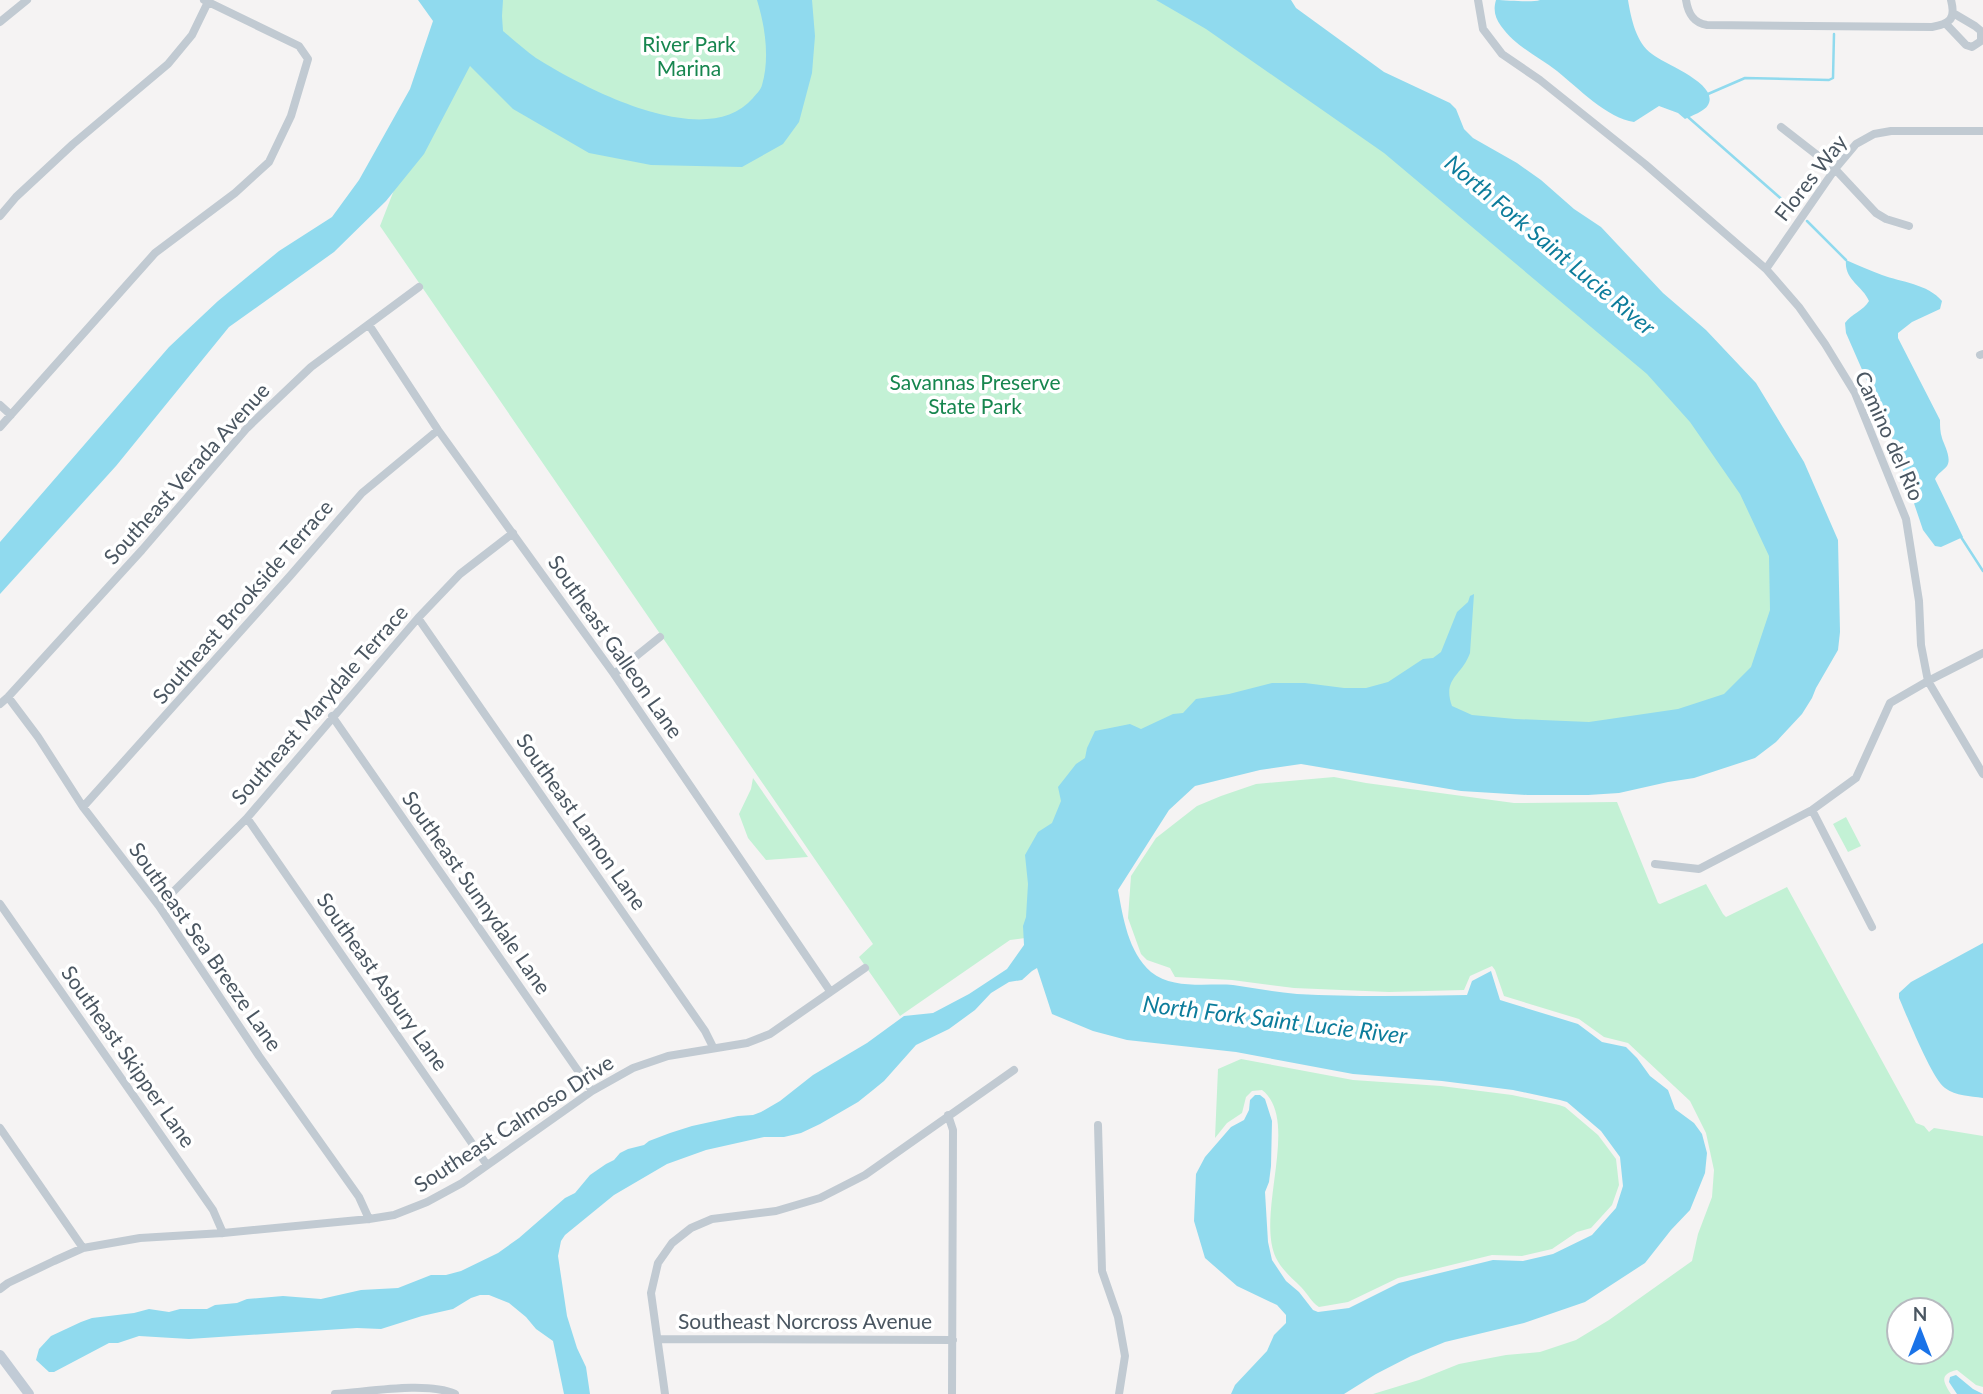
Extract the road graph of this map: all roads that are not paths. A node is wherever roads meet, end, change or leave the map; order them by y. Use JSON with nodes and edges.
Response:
{"nodes":[{"id":1,"x":27,"y":0,"type":"edge"},
{"id":2,"x":1478,"y":0,"type":"edge"},
{"id":3,"x":1686,"y":0,"type":"edge"},
{"id":4,"x":1951,"y":0,"type":"edge"},
{"id":5,"x":206,"y":1,"type":"edge"},
{"id":6,"x":1952,"y":13,"type":"junction"},
{"id":7,"x":0,"y":22,"type":"edge"},
{"id":8,"x":1947,"y":25,"type":"junction"},
{"id":9,"x":1781,"y":127,"type":"dead end"},
{"id":10,"x":1983,"y":131,"type":"edge"},
{"id":11,"x":1835,"y":169,"type":"junction"},
{"id":12,"x":0,"y":216,"type":"edge"},
{"id":13,"x":1909,"y":226,"type":"dead end"},
{"id":14,"x":1766,"y":269,"type":"junction"},
{"id":15,"x":419,"y":287,"type":"dead end"},
{"id":16,"x":369,"y":325,"type":"junction"},
{"id":17,"x":0,"y":405,"type":"edge"},
{"id":18,"x":11,"y":415,"type":"junction"},
{"id":19,"x":0,"y":427,"type":"edge"},
{"id":20,"x":438,"y":430,"type":"junction"},
{"id":21,"x":513,"y":533,"type":"junction"},
{"id":22,"x":418,"y":618,"type":"junction"},
{"id":23,"x":660,"y":637,"type":"dead end"},
{"id":24,"x":1983,"y":653,"type":"edge"},
{"id":25,"x":614,"y":674,"type":"junction"},
{"id":26,"x":1928,"y":681,"type":"junction"},
{"id":27,"x":8,"y":698,"type":"junction"},
{"id":28,"x":0,"y":704,"type":"edge"},
{"id":29,"x":332,"y":716,"type":"junction"},
{"id":30,"x":1982,"y":770,"type":"edge"},
{"id":31,"x":83,"y":807,"type":"junction"},
{"id":32,"x":1812,"y":810,"type":"junction"},
{"id":33,"x":247,"y":818,"type":"junction"},
{"id":34,"x":1655,"y":863,"type":"dead end"},
{"id":35,"x":0,"y":904,"type":"edge"},
{"id":36,"x":159,"y":906,"type":"junction"},
{"id":37,"x":1872,"y":927,"type":"dead end"},
{"id":38,"x":865,"y":968,"type":"dead end"},
{"id":39,"x":830,"y":991,"type":"junction"},
{"id":40,"x":713,"y":1047,"type":"junction"},
{"id":41,"x":1014,"y":1070,"type":"dead end"},
{"id":42,"x":592,"y":1091,"type":"junction"},
{"id":43,"x":948,"y":1115,"type":"junction"},
{"id":44,"x":1098,"y":1125,"type":"dead end"},
{"id":45,"x":0,"y":1128,"type":"edge"},
{"id":46,"x":487,"y":1165,"type":"junction"},
{"id":47,"x":369,"y":1219,"type":"junction"},
{"id":48,"x":223,"y":1233,"type":"junction"},
{"id":49,"x":83,"y":1248,"type":"junction"},
{"id":50,"x":0,"y":1289,"type":"edge"},
{"id":51,"x":658,"y":1339,"type":"junction"},
{"id":52,"x":953,"y":1340,"type":"junction"},
{"id":53,"x":0,"y":1355,"type":"edge"},
{"id":54,"x":29,"y":1394,"type":"edge"},
{"id":55,"x":335,"y":1394,"type":"edge"},
{"id":56,"x":455,"y":1394,"type":"edge"},
{"id":57,"x":665,"y":1394,"type":"edge"},
{"id":58,"x":952,"y":1394,"type":"edge"},
{"id":59,"x":1119,"y":1394,"type":"edge"}],
"edges":[{"from":1,"to":7,"type":"street"},
{"from":2,"to":14,"type":"street","name":"Camino del Rio"},
{"from":3,"to":8,"type":"street"},
{"from":4,"to":6,"type":"street"},
{"from":5,"to":12,"type":"street"},
{"from":5,"to":18,"type":"street"},
{"from":6,"to":8,"type":"street"},
{"from":6,"to":8,"type":"street"},
{"from":9,"to":11,"type":"street"},
{"from":10,"to":11,"type":"street","name":"Flores Way"},
{"from":11,"to":13,"type":"street"},
{"from":11,"to":14,"type":"street","name":"Flores Way"},
{"from":14,"to":26,"type":"street","name":"Camino del Rio"},
{"from":15,"to":16,"type":"street","name":"Southeast Verada Avenue"},
{"from":16,"to":20,"type":"street","name":"Southeast Galleon Lane"},
{"from":16,"to":27,"type":"street","name":"Southeast Verada Avenue"},
{"from":17,"to":18,"type":"street"},
{"from":18,"to":19,"type":"street"},
{"from":20,"to":21,"type":"street","name":"Southeast Galleon Lane"},
{"from":20,"to":31,"type":"street","name":"Southeast Brookside Terrace"},
{"from":21,"to":22,"type":"street","name":"Southeast Marydale Terrace"},
{"from":21,"to":25,"type":"street","name":"Southeast Galleon Lane"},
{"from":22,"to":29,"type":"street","name":"Southeast Marydale Terrace"},
{"from":22,"to":40,"type":"street","name":"Southeast Lamon Lane"},
{"from":23,"to":25,"type":"street"},
{"from":24,"to":26,"type":"street"},
{"from":25,"to":39,"type":"street","name":"Southeast Galleon Lane"},
{"from":26,"to":30,"type":"street","name":"Camino del Rio"},
{"from":26,"to":32,"type":"street"},
{"from":27,"to":28,"type":"street","name":"Southeast Verada Avenue"},
{"from":27,"to":31,"type":"street","name":"Southeast Sea Breeze Lane"},
{"from":29,"to":33,"type":"street","name":"Southeast Marydale Terrace"},
{"from":29,"to":42,"type":"street","name":"Southeast Sunnydale Lane"},
{"from":31,"to":36,"type":"street","name":"Southeast Sea Breeze Lane"},
{"from":32,"to":34,"type":"street"},
{"from":32,"to":37,"type":"street"},
{"from":33,"to":36,"type":"street","name":"Southeast Marydale Terrace"},
{"from":33,"to":46,"type":"street","name":"Southeast Asbury Lane"},
{"from":35,"to":48,"type":"street","name":"Southeast Skipper Lane"},
{"from":36,"to":47,"type":"street","name":"Southeast Sea Breeze Lane"},
{"from":38,"to":39,"type":"street","name":"Southeast Calmoso Drive"},
{"from":39,"to":40,"type":"street","name":"Southeast Calmoso Drive"},
{"from":40,"to":42,"type":"street","name":"Southeast Calmoso Drive"},
{"from":41,"to":43,"type":"street"},
{"from":42,"to":46,"type":"street","name":"Southeast Calmoso Drive"},
{"from":43,"to":51,"type":"street"},
{"from":43,"to":52,"type":"street"},
{"from":44,"to":59,"type":"street"},
{"from":45,"to":49,"type":"street"},
{"from":46,"to":47,"type":"street","name":"Southeast Calmoso Drive"},
{"from":47,"to":48,"type":"street","name":"Southeast Calmoso Drive"},
{"from":48,"to":49,"type":"street","name":"Southeast Calmoso Drive"},
{"from":49,"to":50,"type":"street","name":"Southeast Calmoso Drive"},
{"from":51,"to":52,"type":"street","name":"Southeast Norcross Avenue"},
{"from":51,"to":57,"type":"street"},
{"from":52,"to":58,"type":"street"},
{"from":53,"to":54,"type":"street"},
{"from":55,"to":56,"type":"street"}]}
